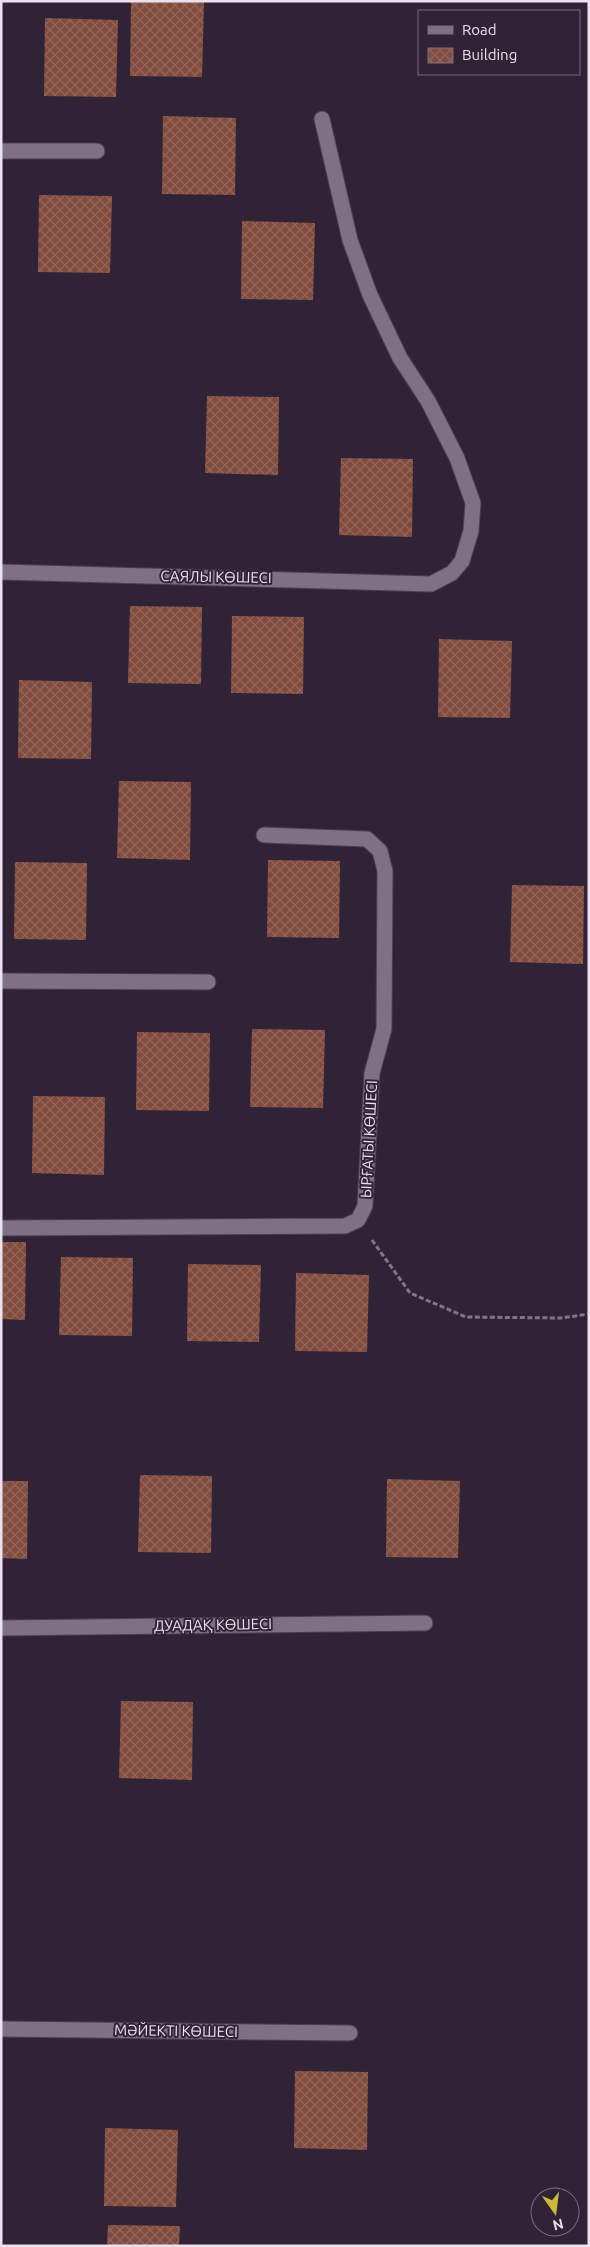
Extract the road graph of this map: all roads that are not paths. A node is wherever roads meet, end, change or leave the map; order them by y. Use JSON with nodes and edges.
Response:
{"nodes":[{"id":1,"x":322,"y":119,"type":"dead end"},
{"id":2,"x":1,"y":151,"type":"edge"},
{"id":3,"x":97,"y":151,"type":"dead end"},
{"id":4,"x":1,"y":572,"type":"edge"},
{"id":5,"x":264,"y":835,"type":"dead end"},
{"id":6,"x":1,"y":981,"type":"edge"},
{"id":7,"x":208,"y":982,"type":"dead end"},
{"id":8,"x":1,"y":1228,"type":"edge"},
{"id":9,"x":425,"y":1623,"type":"dead end"},
{"id":10,"x":1,"y":1628,"type":"edge"},
{"id":11,"x":1,"y":2029,"type":"edge"},
{"id":12,"x":350,"y":2033,"type":"dead end"}],
"edges":[{"from":1,"to":4,"type":"street","name":"САЯЛЫ КӨШЕСІ"},
{"from":2,"to":3,"type":"street"},
{"from":5,"to":8,"type":"street","name":"ЫРҒАТЫ КӨШЕСІ"},
{"from":6,"to":7,"type":"street"},
{"from":9,"to":10,"type":"street","name":"ДУАДАҚ КӨШЕСІ"},
{"from":11,"to":12,"type":"street","name":"МӘЙЕКТІ КӨШЕСІ"}]}
